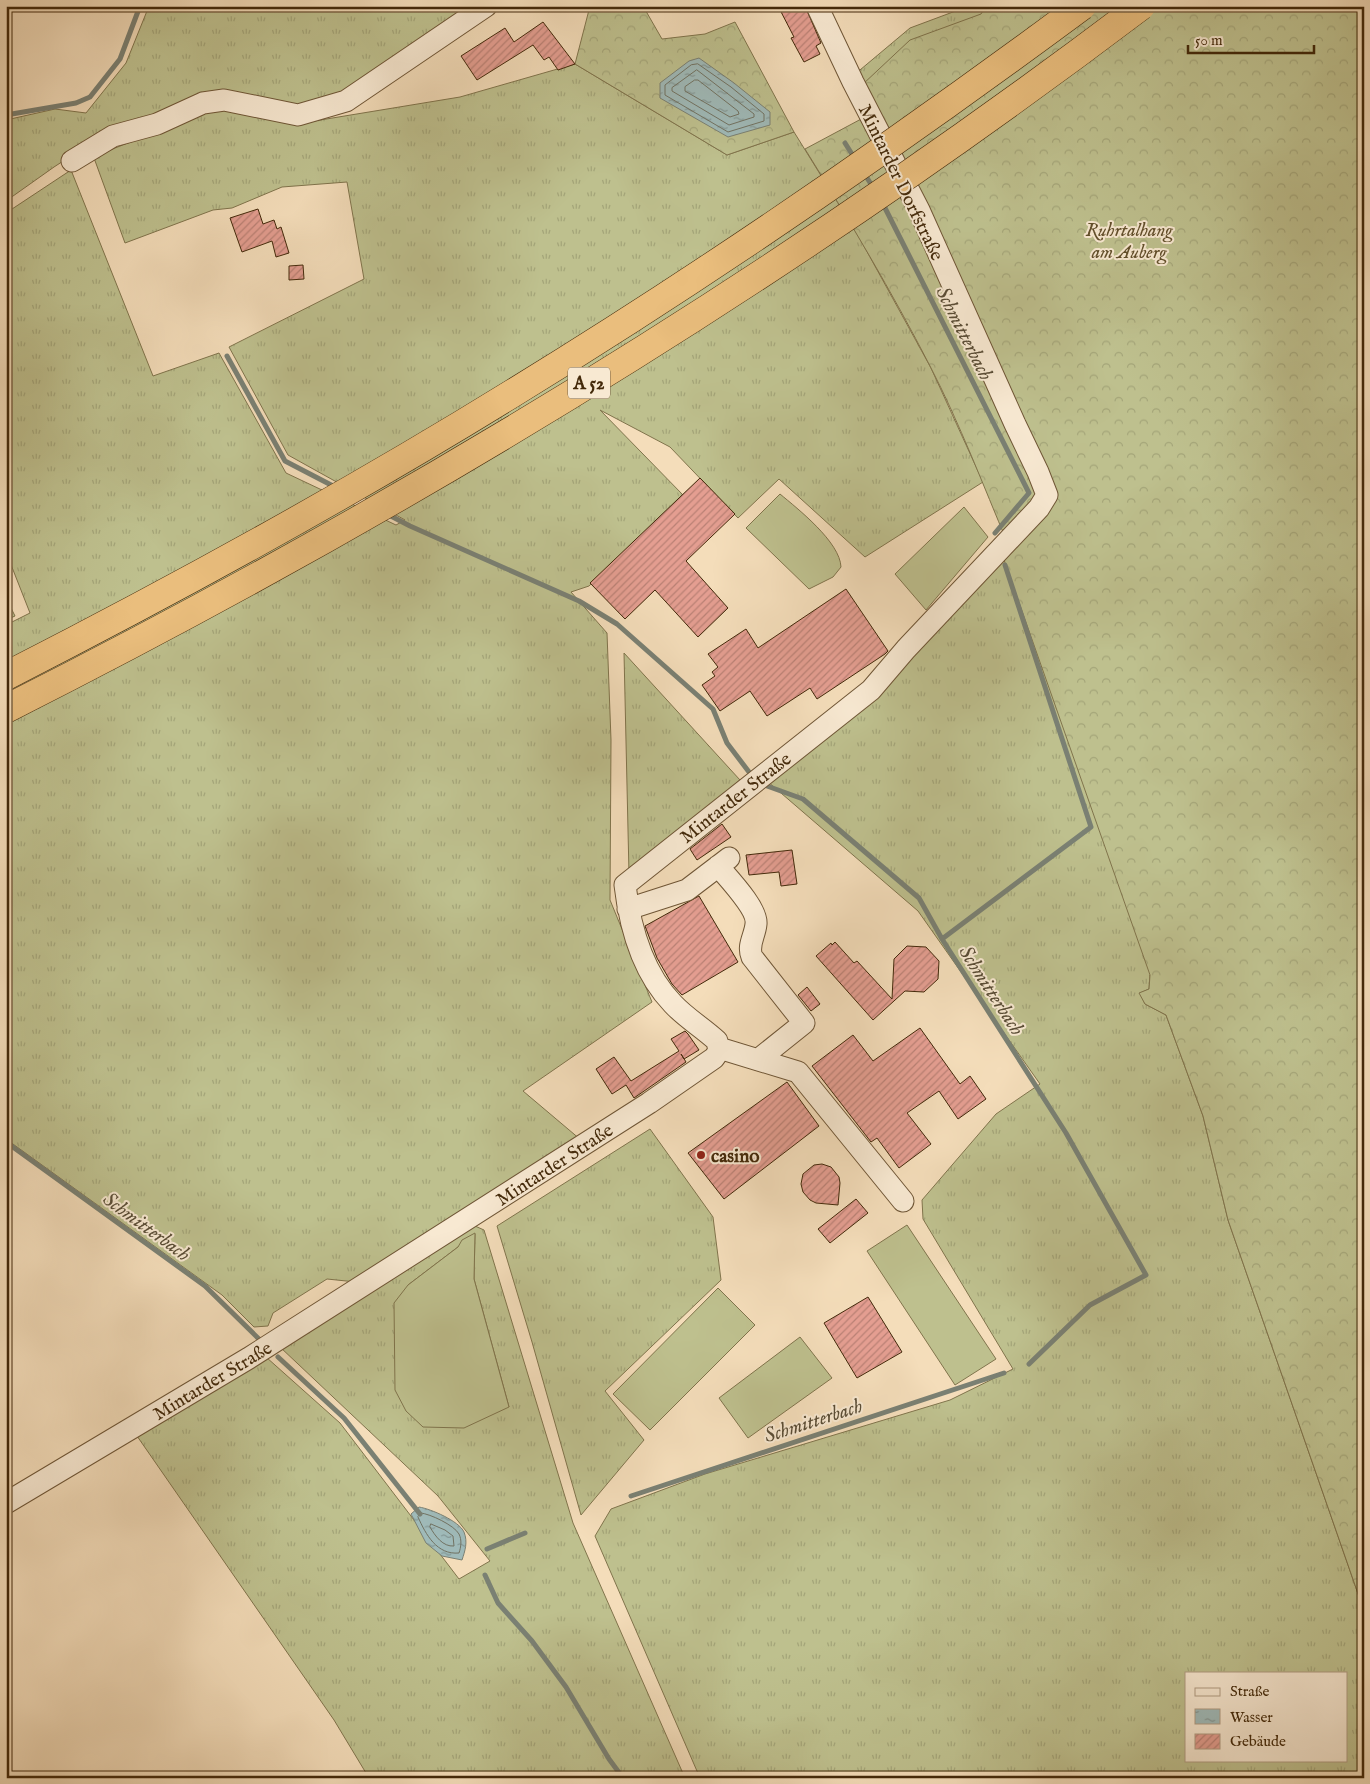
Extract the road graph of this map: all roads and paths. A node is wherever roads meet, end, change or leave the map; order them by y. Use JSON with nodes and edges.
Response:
{"nodes":[{"id":1,"x":486,"y":6,"type":"edge"},
{"id":2,"x":817,"y":6,"type":"edge"},
{"id":3,"x":1082,"y":6,"type":"edge"},
{"id":4,"x":1141,"y":6,"type":"edge"},
{"id":5,"x":72,"y":162,"type":"dead end"},
{"id":6,"x":6,"y":676,"type":"edge"},
{"id":7,"x":6,"y":709,"type":"edge"},
{"id":8,"x":817,"y":732,"type":"joint"},
{"id":9,"x":628,"y":909,"type":"junction"},
{"id":10,"x":719,"y":1048,"type":"junction"},
{"id":11,"x":759,"y":1059,"type":"junction"},
{"id":12,"x":903,"y":1200,"type":"dead end"},
{"id":13,"x":6,"y":1503,"type":"edge"}],
"edges":[{"from":1,"to":5,"type":"lane"},
{"from":2,"to":8,"type":"lane","name":"Mintarder Dorfstraße"},
{"from":3,"to":6,"type":"highway","number":"A 52","bridge":true},
{"from":4,"to":7,"type":"highway","number":"A 52","bridge":true},
{"from":8,"to":9,"type":"lane","name":"Mintarder Straße"},
{"from":9,"to":10,"type":"lane","name":"Mintarder Straße"},
{"from":9,"to":11,"type":"lane"},
{"from":10,"to":11,"type":"lane"},
{"from":10,"to":13,"type":"lane","name":"Mintarder Straße"},
{"from":11,"to":12,"type":"lane"}]}
